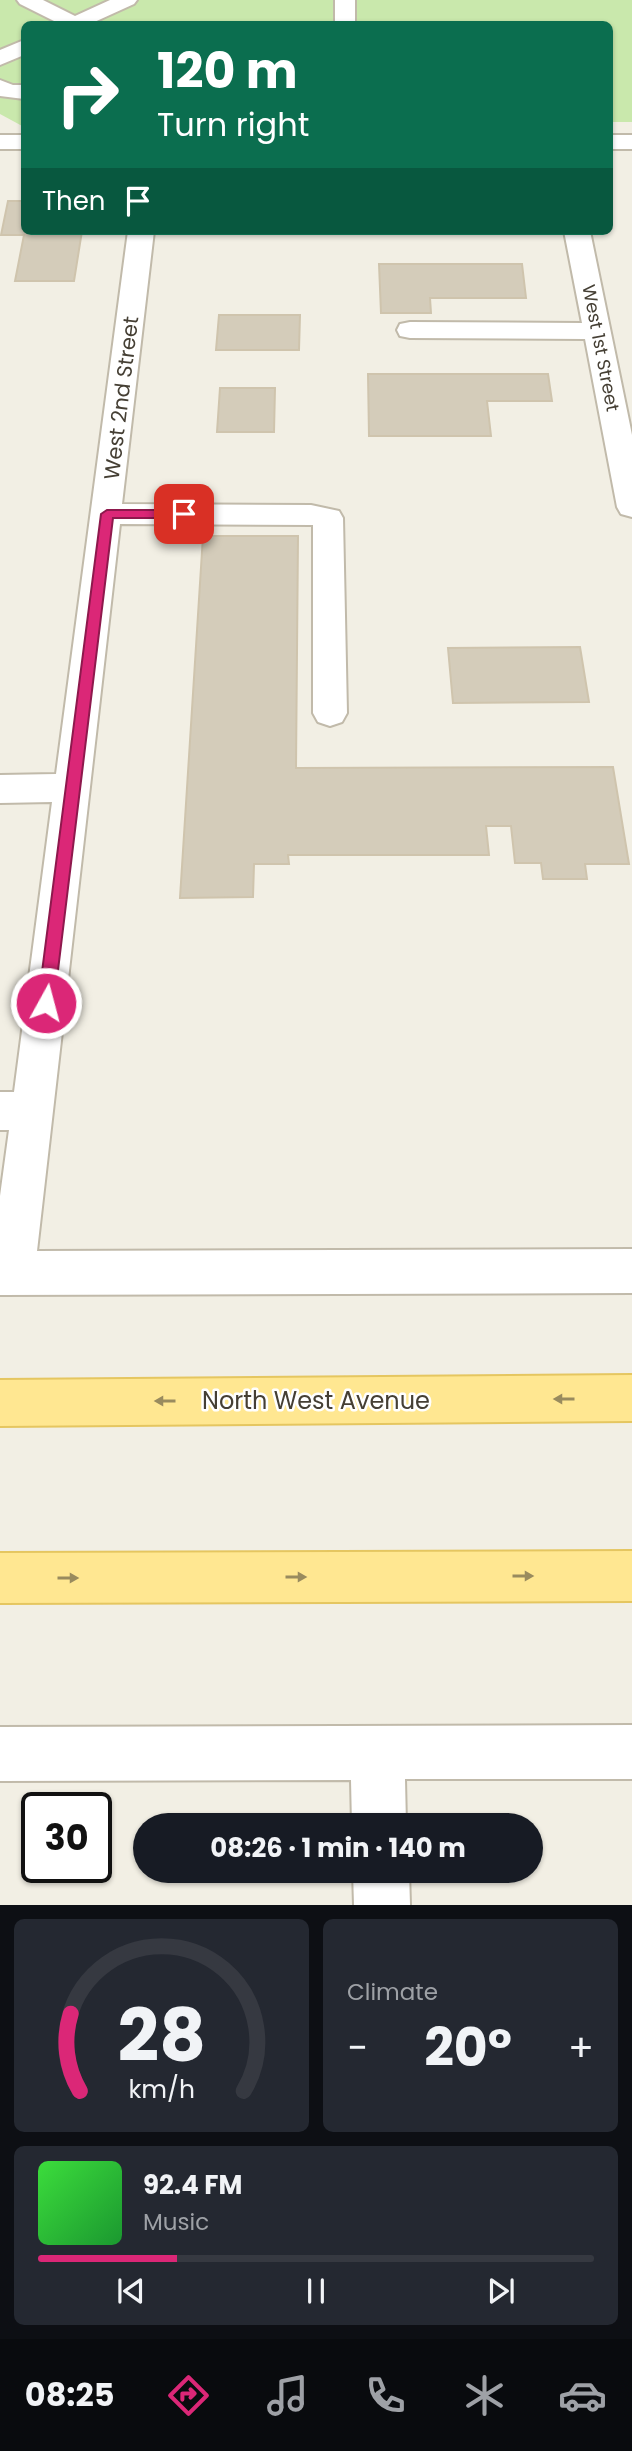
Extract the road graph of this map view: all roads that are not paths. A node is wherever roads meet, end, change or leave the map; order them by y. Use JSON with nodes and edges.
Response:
{"nodes":[{"id":1,"x":27,"y":0,"type":"edge"},
{"id":2,"x":127,"y":0,"type":"edge"},
{"id":3,"x":345,"y":0,"type":"edge"},
{"id":4,"x":69,"y":21,"type":"edge"},
{"id":5,"x":82,"y":21,"type":"edge"},
{"id":6,"x":345,"y":21,"type":"edge"},
{"id":7,"x":21,"y":48,"type":"edge"},
{"id":8,"x":0,"y":58,"type":"edge"},
{"id":9,"x":0,"y":87,"type":"edge"},
{"id":10,"x":21,"y":92,"type":"edge"},
{"id":11,"x":613,"y":142,"type":"edge"},
{"id":12,"x":632,"y":142,"type":"edge"},
{"id":13,"x":141,"y":235,"type":"edge"},
{"id":14,"x":578,"y":235,"type":"edge"},
{"id":15,"x":410,"y":330,"type":"dead end"},
{"id":16,"x":597,"y":331,"type":"junction"},
{"id":17,"x":632,"y":507,"type":"edge"},
{"id":18,"x":107,"y":514,"type":"junction"},
{"id":19,"x":330,"y":713,"type":"dead end"},
{"id":20,"x":73,"y":788,"type":"junction"},
{"id":21,"x":0,"y":789,"type":"edge"},
{"id":22,"x":16,"y":1111,"type":"edge"},
{"id":23,"x":632,"y":1271,"type":"edge"},
{"id":24,"x":6,"y":1273,"type":"edge"},
{"id":25,"x":632,"y":1398,"type":"edge"},
{"id":26,"x":0,"y":1403,"type":"edge"},
{"id":27,"x":632,"y":1576,"type":"edge"},
{"id":28,"x":0,"y":1578,"type":"edge"},
{"id":29,"x":632,"y":1752,"type":"edge"},
{"id":30,"x":377,"y":1753,"type":"junction"},
{"id":31,"x":0,"y":1754,"type":"edge"},
{"id":32,"x":379,"y":1813,"type":"edge"},
{"id":33,"x":382,"y":1883,"type":"edge"},
{"id":34,"x":383,"y":1905,"type":"edge"}],
"edges":[{"from":1,"to":4,"type":"street"},
{"from":2,"to":5,"type":"street"},
{"from":3,"to":6,"type":"street"},
{"from":7,"to":8,"type":"street"},
{"from":9,"to":10,"type":"street"},
{"from":11,"to":12,"type":"street"},
{"from":13,"to":18,"type":"street","name":"West 2nd Street"},
{"from":14,"to":16,"type":"street","name":"West 1st Street"},
{"from":15,"to":16,"type":"street"},
{"from":16,"to":17,"type":"street","name":"West 1st Street"},
{"from":18,"to":19,"type":"street"},
{"from":18,"to":20,"type":"street","name":"West 2nd Street"},
{"from":20,"to":21,"type":"street"},
{"from":20,"to":22,"type":"street","name":"West 2nd Street"},
{"from":22,"to":24,"type":"street","name":"West 2nd Street"},
{"from":23,"to":24,"type":"street"},
{"from":25,"to":26,"type":"main road","name":"North West Avenue","one_way":true},
{"from":28,"to":27,"type":"main road","one_way":true},
{"from":29,"to":30,"type":"street"},
{"from":30,"to":31,"type":"street"},
{"from":30,"to":32,"type":"street"},
{"from":33,"to":34,"type":"street"}]}
